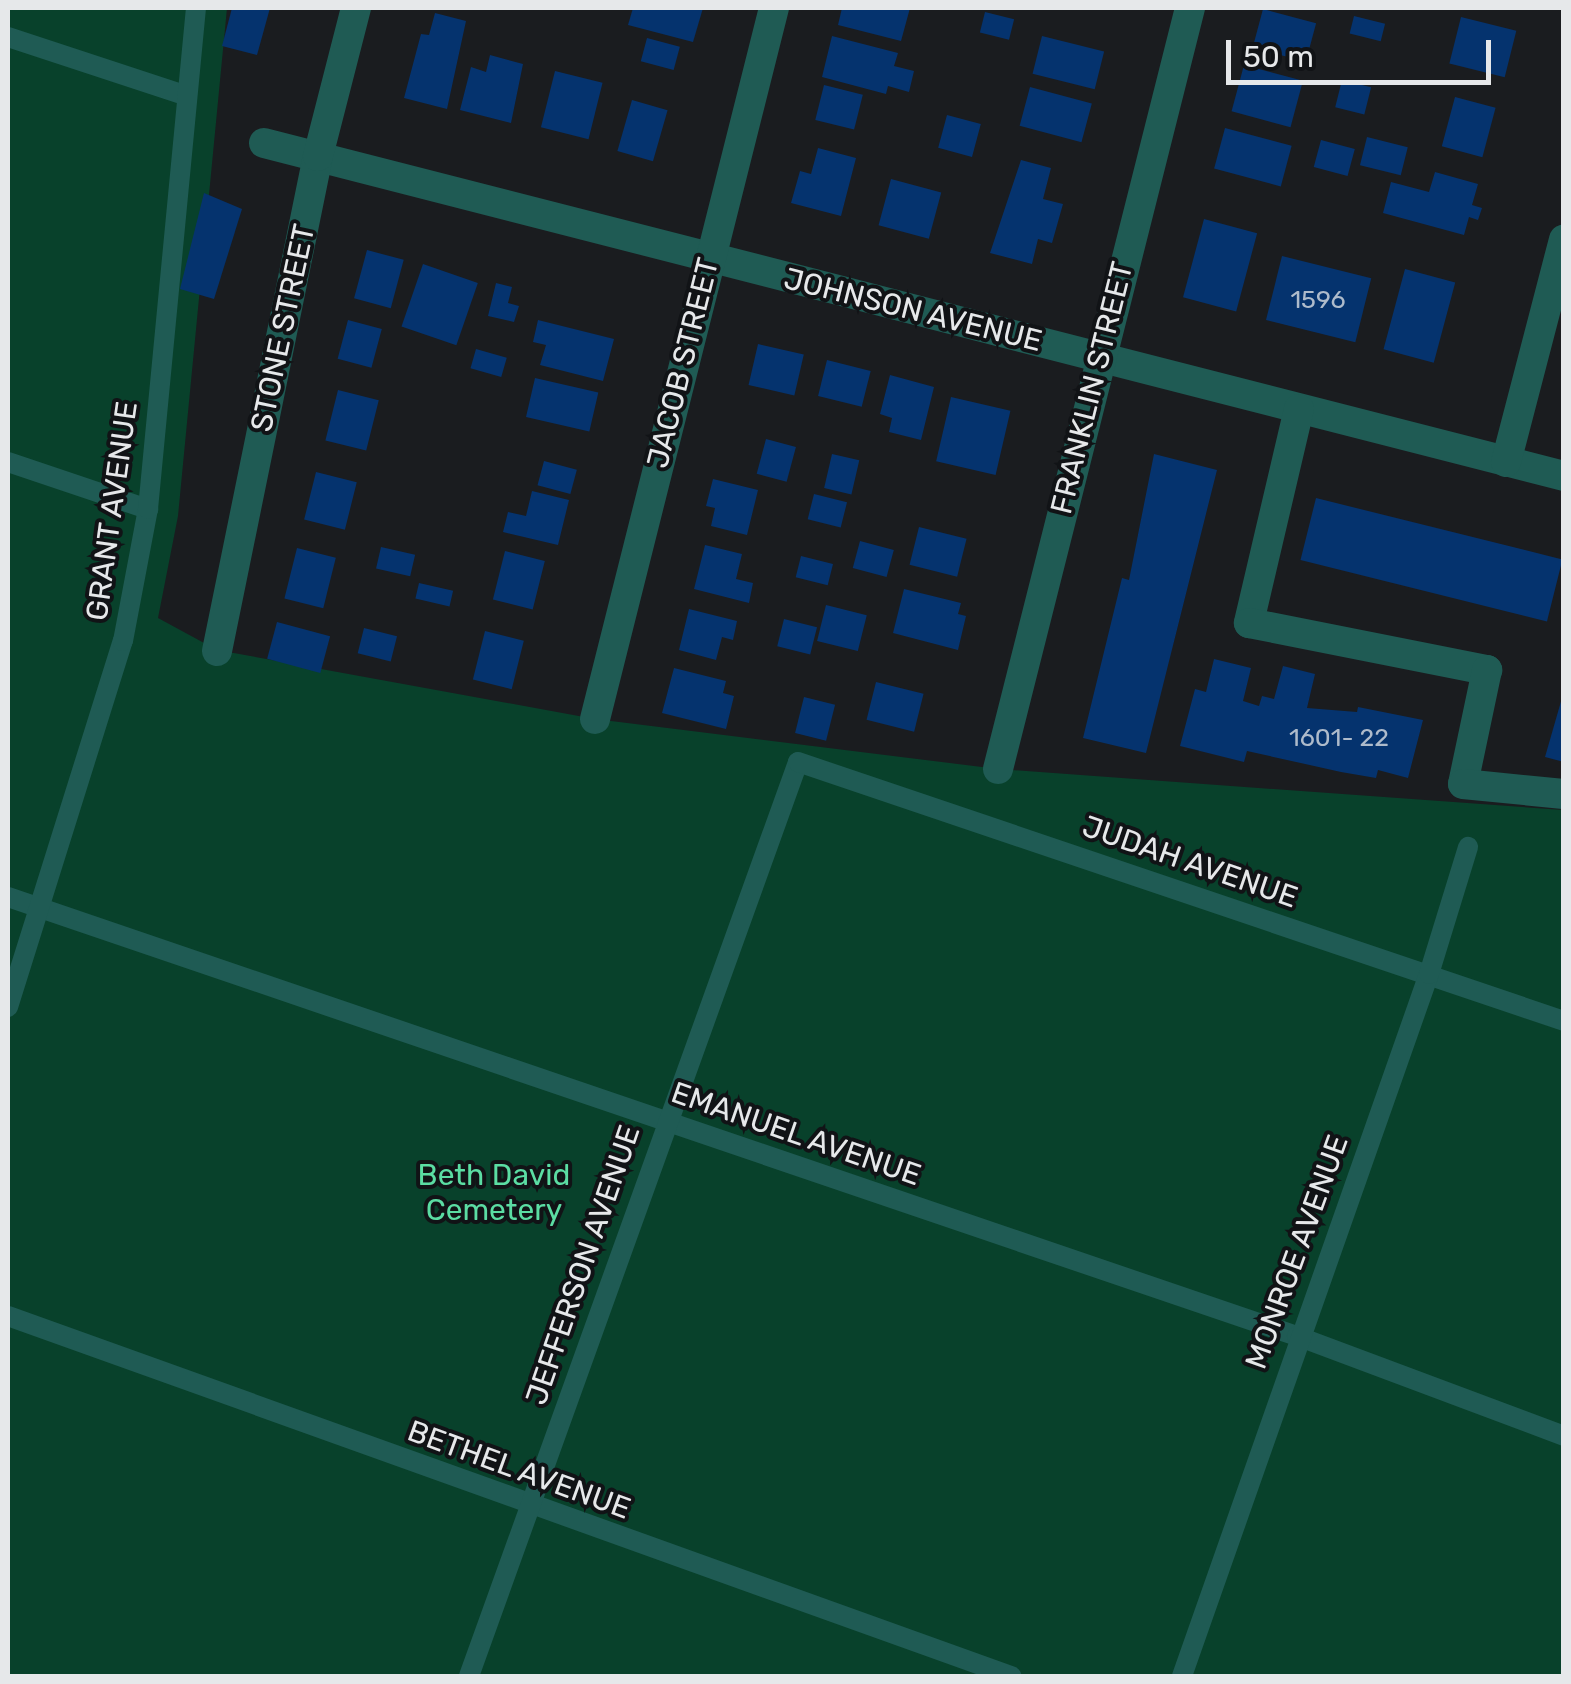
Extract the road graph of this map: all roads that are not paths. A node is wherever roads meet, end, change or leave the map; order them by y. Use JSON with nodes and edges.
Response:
{"nodes":[{"id":1,"x":196,"y":8,"type":"edge"},
{"id":2,"x":356,"y":8,"type":"edge"},
{"id":3,"x":774,"y":8,"type":"edge"},
{"id":4,"x":1190,"y":8,"type":"edge"},
{"id":5,"x":8,"y":37,"type":"edge"},
{"id":6,"x":187,"y":96,"type":"junction"},
{"id":7,"x":264,"y":142,"type":"dead end"},
{"id":8,"x":318,"y":156,"type":"junction"},
{"id":9,"x":1564,"y":239,"type":"edge"},
{"id":10,"x":710,"y":258,"type":"junction"},
{"id":11,"x":1100,"y":358,"type":"junction"},
{"id":12,"x":1299,"y":409,"type":"junction"},
{"id":13,"x":8,"y":462,"type":"edge"},
{"id":14,"x":1506,"y":462,"type":"junction"},
{"id":15,"x":1564,"y":476,"type":"edge"},
{"id":16,"x":148,"y":509,"type":"junction"},
{"id":17,"x":217,"y":650,"type":"dead end"},
{"id":18,"x":594,"y":719,"type":"dead end"},
{"id":19,"x":798,"y":762,"type":"joint"},
{"id":20,"x":998,"y":769,"type":"dead end"},
{"id":21,"x":1564,"y":794,"type":"edge"},
{"id":22,"x":1468,"y":847,"type":"dead end"},
{"id":23,"x":8,"y":897,"type":"edge"},
{"id":24,"x":41,"y":909,"type":"junction"},
{"id":25,"x":1430,"y":974,"type":"junction"},
{"id":26,"x":8,"y":1006,"type":"edge"},
{"id":27,"x":1564,"y":1021,"type":"edge"},
{"id":28,"x":666,"y":1122,"type":"junction"},
{"id":29,"x":8,"y":1316,"type":"edge"},
{"id":30,"x":1297,"y":1336,"type":"junction"},
{"id":31,"x":1564,"y":1436,"type":"edge"},
{"id":32,"x":529,"y":1506,"type":"junction"},
{"id":33,"x":469,"y":1676,"type":"edge"},
{"id":34,"x":1011,"y":1676,"type":"edge"},
{"id":35,"x":1182,"y":1676,"type":"edge"}],
"edges":[{"from":1,"to":6,"type":"lane","name":"GRANT AVENUE"},
{"from":2,"to":8,"type":"street","name":"STONE STREET"},
{"from":3,"to":10,"type":"street","name":"JACOB STREET"},
{"from":4,"to":11,"type":"street","name":"FRANKLIN STREET"},
{"from":5,"to":6,"type":"lane"},
{"from":6,"to":16,"type":"lane","name":"GRANT AVENUE"},
{"from":7,"to":8,"type":"street","name":"JOHNSON AVENUE"},
{"from":8,"to":10,"type":"street","name":"JOHNSON AVENUE"},
{"from":8,"to":17,"type":"street","name":"STONE STREET"},
{"from":9,"to":14,"type":"street"},
{"from":10,"to":11,"type":"street","name":"JOHNSON AVENUE"},
{"from":10,"to":18,"type":"street","name":"JACOB STREET"},
{"from":11,"to":12,"type":"street","name":"JOHNSON AVENUE"},
{"from":11,"to":20,"type":"street","name":"FRANKLIN STREET"},
{"from":12,"to":14,"type":"street","name":"JOHNSON AVENUE"},
{"from":12,"to":21,"type":"street"},
{"from":13,"to":16,"type":"lane"},
{"from":14,"to":15,"type":"street","name":"JOHNSON AVENUE"},
{"from":16,"to":24,"type":"lane","name":"GRANT AVENUE"},
{"from":19,"to":25,"type":"lane","name":"JUDAH AVENUE"},
{"from":19,"to":28,"type":"lane","name":"JEFFERSON AVENUE"},
{"from":22,"to":25,"type":"lane","name":"MONROE AVENUE"},
{"from":23,"to":24,"type":"lane","name":"EMANUEL AVENUE"},
{"from":24,"to":26,"type":"lane","name":"GRANT AVENUE"},
{"from":24,"to":28,"type":"lane","name":"EMANUEL AVENUE"},
{"from":25,"to":27,"type":"lane","name":"JUDAH AVENUE"},
{"from":25,"to":30,"type":"lane","name":"MONROE AVENUE"},
{"from":28,"to":30,"type":"lane","name":"EMANUEL AVENUE"},
{"from":28,"to":32,"type":"lane","name":"JEFFERSON AVENUE"},
{"from":29,"to":32,"type":"lane","name":"BETHEL AVENUE"},
{"from":30,"to":31,"type":"lane","name":"EMANUEL AVENUE"},
{"from":30,"to":35,"type":"lane","name":"MONROE AVENUE"},
{"from":32,"to":33,"type":"lane","name":"JEFFERSON AVENUE"},
{"from":32,"to":34,"type":"lane","name":"BETHEL AVENUE"}]}
